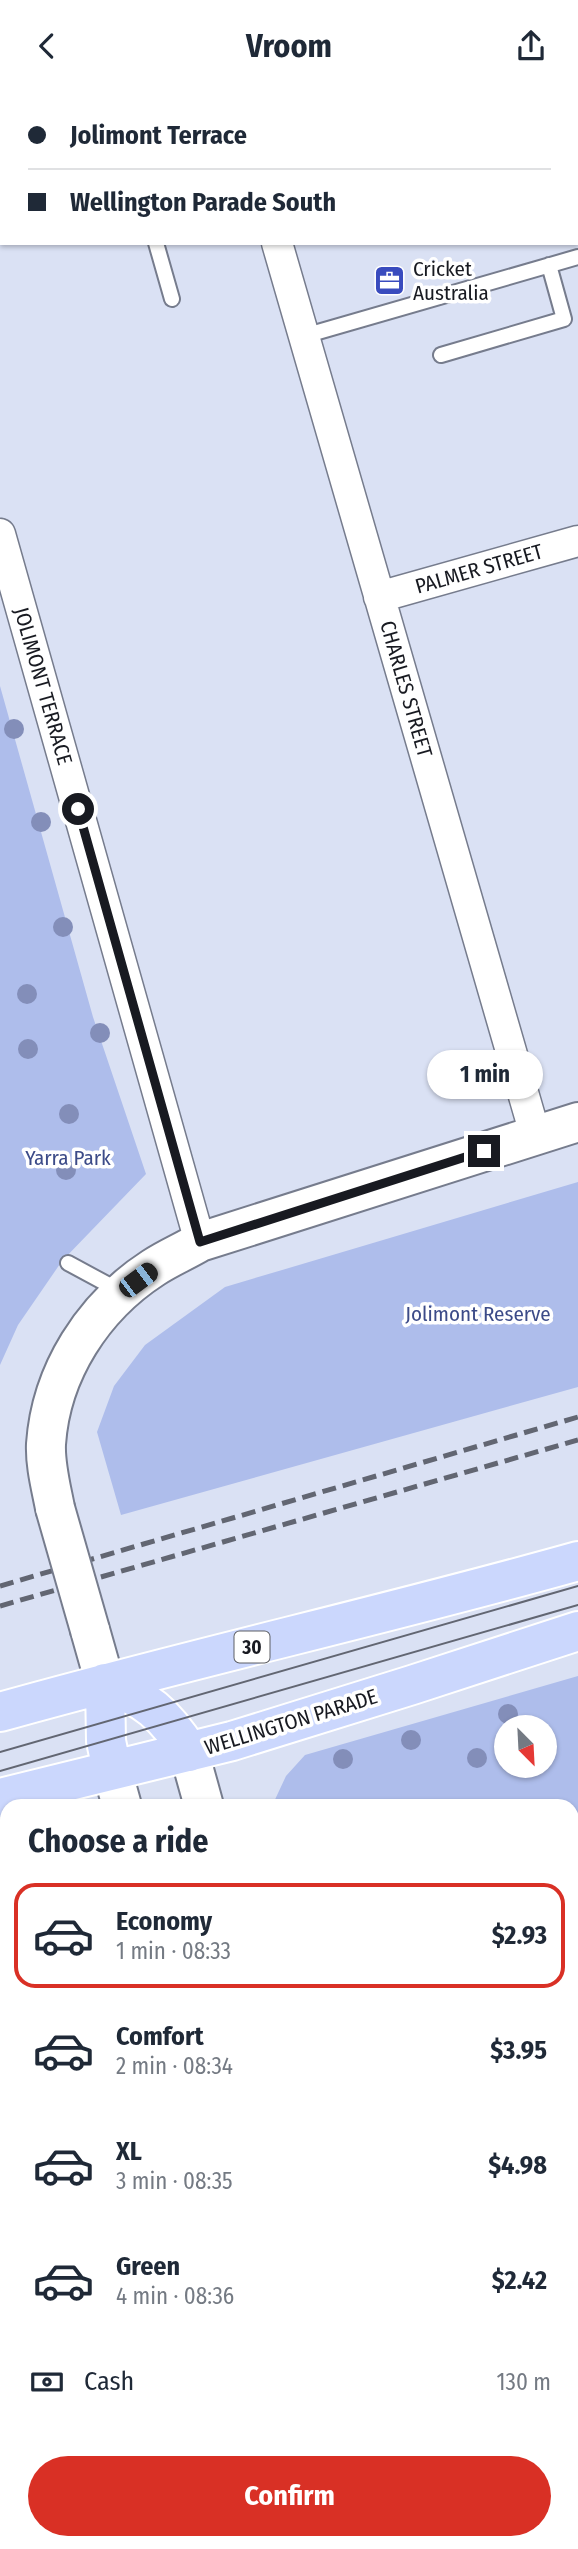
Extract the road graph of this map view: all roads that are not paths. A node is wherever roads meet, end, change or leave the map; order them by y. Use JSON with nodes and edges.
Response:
{"nodes":[{"id":1,"x":157,"y":245,"type":"edge"},
{"id":2,"x":278,"y":245,"type":"edge"},
{"id":3,"x":578,"y":257,"type":"edge"},
{"id":4,"x":549,"y":265,"type":"junction"},
{"id":5,"x":172,"y":299,"type":"dead end"},
{"id":6,"x":304,"y":336,"type":"junction"},
{"id":7,"x":441,"y":355,"type":"dead end"},
{"id":8,"x":0,"y":534,"type":"edge"},
{"id":9,"x":578,"y":541,"type":"edge"},
{"id":10,"x":379,"y":597,"type":"junction"},
{"id":11,"x":578,"y":1122,"type":"edge"},
{"id":12,"x":536,"y":1134,"type":"junction"},
{"id":13,"x":200,"y":1242,"type":"junction"},
{"id":14,"x":68,"y":1263,"type":"dead end"},
{"id":15,"x":122,"y":1292,"type":"junction"},
{"id":16,"x":578,"y":1561,"type":"edge"},
{"id":17,"x":578,"y":1631,"type":"edge"},
{"id":18,"x":105,"y":1683,"type":"junction"},
{"id":19,"x":0,"y":1712,"type":"edge"},
{"id":20,"x":189,"y":1752,"type":"junction"},
{"id":21,"x":112,"y":1770,"type":"junction"},
{"id":22,"x":0,"y":1798,"type":"edge"},
{"id":23,"x":120,"y":1799,"type":"edge"},
{"id":24,"x":202,"y":1799,"type":"edge"}],
"edges":[{"from":1,"to":5,"type":"lane"},
{"from":2,"to":6,"type":"street","name":"CHARLES STREET"},
{"from":3,"to":4,"type":"lane"},
{"from":4,"to":6,"type":"lane"},
{"from":4,"to":7,"type":"lane"},
{"from":6,"to":10,"type":"street","name":"CHARLES STREET"},
{"from":8,"to":13,"type":"street","name":"JOLIMONT TERRACE"},
{"from":9,"to":10,"type":"street","name":"PALMER STREET"},
{"from":10,"to":12,"type":"street","name":"CHARLES STREET"},
{"from":11,"to":12,"type":"street"},
{"from":12,"to":13,"type":"street"},
{"from":13,"to":15,"type":"street"},
{"from":14,"to":15,"type":"lane"},
{"from":15,"to":18,"type":"street","bridge":true},
{"from":16,"to":18,"type":"main road","number":"30"},
{"from":17,"to":20,"type":"main road","name":"WELLINGTON PARADE"},
{"from":18,"to":19,"type":"main road","number":"30"},
{"from":18,"to":20,"type":"main road"},
{"from":18,"to":21,"type":"main road"},
{"from":20,"to":21,"type":"main road","name":"WELLINGTON PARADE"},
{"from":20,"to":24,"type":"street"},
{"from":21,"to":22,"type":"main road","name":"WELLINGTON PARADE"},
{"from":21,"to":23,"type":"street"}]}
